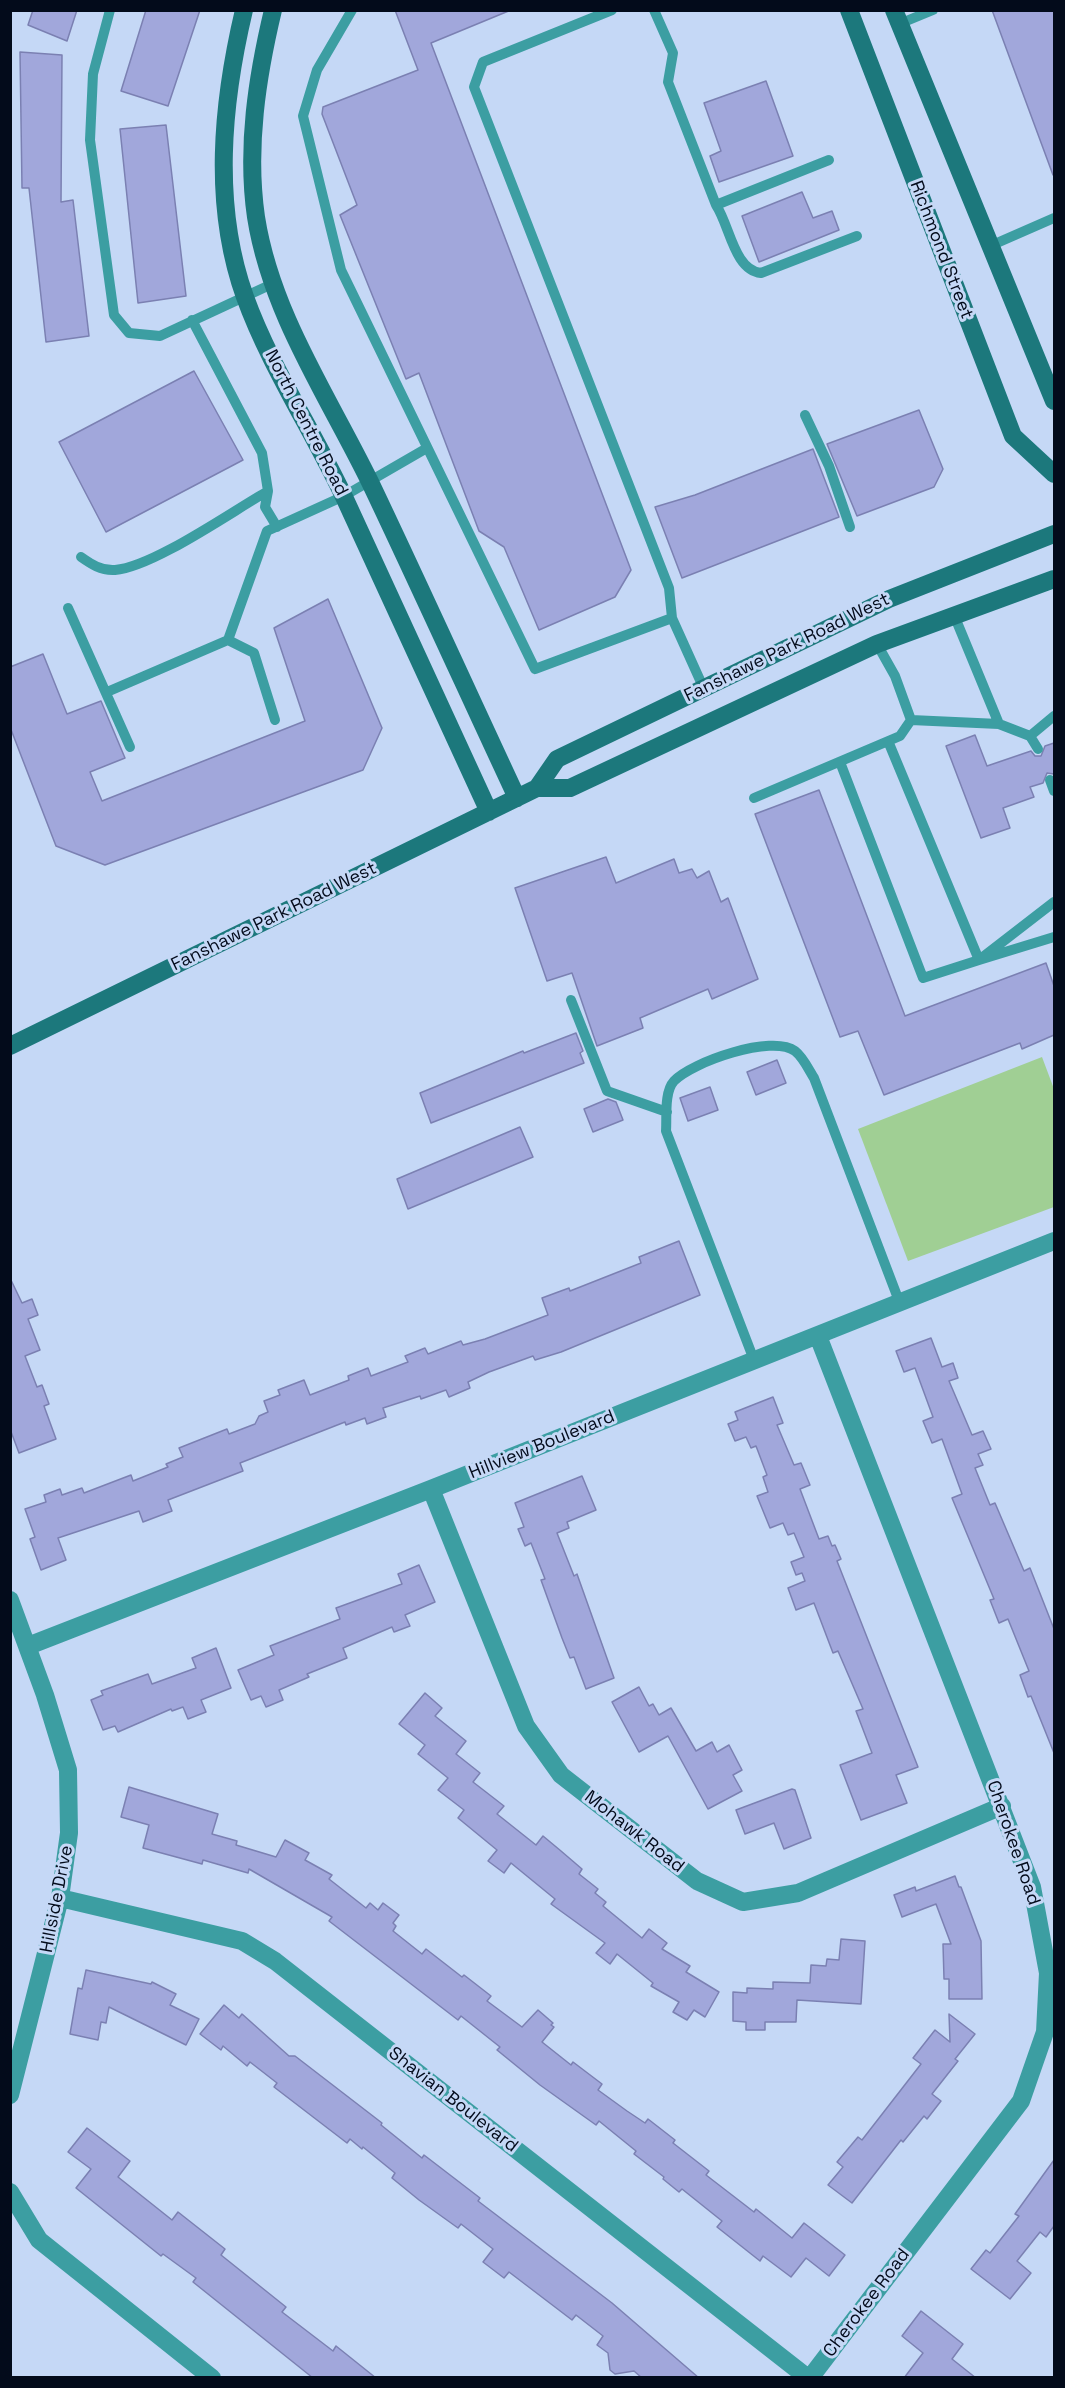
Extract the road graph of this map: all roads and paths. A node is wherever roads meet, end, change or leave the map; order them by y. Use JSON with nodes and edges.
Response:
{"nodes":[{"id":1,"x":110,"y":10,"type":"edge"},
{"id":2,"x":244,"y":10,"type":"edge"},
{"id":3,"x":273,"y":10,"type":"edge"},
{"id":4,"x":352,"y":10,"type":"edge"},
{"id":5,"x":612,"y":10,"type":"edge"},
{"id":6,"x":654,"y":10,"type":"edge"},
{"id":7,"x":849,"y":10,"type":"edge"},
{"id":8,"x":933,"y":10,"type":"edge"},
{"id":9,"x":896,"y":17,"type":"edge"},
{"id":10,"x":829,"y":160,"type":"dead end"},
{"id":11,"x":716,"y":205,"type":"junction"},
{"id":12,"x":1054,"y":218,"type":"edge"},
{"id":13,"x":857,"y":236,"type":"dead end"},
{"id":14,"x":990,"y":246,"type":"junction"},
{"id":15,"x":272,"y":284,"type":"junction"},
{"id":16,"x":244,"y":295,"type":"junction"},
{"id":17,"x":192,"y":320,"type":"junction"},
{"id":18,"x":1054,"y":401,"type":"edge"},
{"id":19,"x":805,"y":415,"type":"dead end"},
{"id":20,"x":427,"y":448,"type":"junction"},
{"id":21,"x":1054,"y":474,"type":"edge"},
{"id":22,"x":369,"y":481,"type":"junction"},
{"id":23,"x":268,"y":491,"type":"junction"},
{"id":24,"x":344,"y":496,"type":"junction"},
{"id":25,"x":277,"y":527,"type":"junction"},
{"id":26,"x":850,"y":527,"type":"dead end"},
{"id":27,"x":1054,"y":534,"type":"edge"},
{"id":28,"x":81,"y":557,"type":"dead end"},
{"id":29,"x":1054,"y":579,"type":"edge"},
{"id":30,"x":68,"y":608,"type":"dead end"},
{"id":31,"x":954,"y":615,"type":"junction"},
{"id":32,"x":672,"y":618,"type":"junction"},
{"id":33,"x":228,"y":640,"type":"junction"},
{"id":34,"x":877,"y":644,"type":"junction"},
{"id":35,"x":704,"y":689,"type":"junction"},
{"id":36,"x":107,"y":692,"type":"junction"},
{"id":37,"x":1054,"y":716,"type":"edge"},
{"id":38,"x":275,"y":720,"type":"dead end"},
{"id":39,"x":911,"y":720,"type":"junction"},
{"id":40,"x":999,"y":724,"type":"junction"},
{"id":41,"x":1030,"y":736,"type":"junction"},
{"id":42,"x":888,"y":741,"type":"junction"},
{"id":43,"x":130,"y":747,"type":"dead end"},
{"id":44,"x":1038,"y":749,"type":"dead end"},
{"id":45,"x":840,"y":762,"type":"junction"},
{"id":46,"x":537,"y":788,"type":"junction"},
{"id":47,"x":517,"y":798,"type":"junction"},
{"id":48,"x":754,"y":798,"type":"dead end"},
{"id":49,"x":489,"y":812,"type":"junction"},
{"id":50,"x":1054,"y":902,"type":"edge"},
{"id":51,"x":1054,"y":937,"type":"edge"},
{"id":52,"x":980,"y":960,"type":"junction"},
{"id":53,"x":571,"y":1000,"type":"dead end"},
{"id":54,"x":10,"y":1046,"type":"edge"},
{"id":55,"x":667,"y":1112,"type":"junction"},
{"id":56,"x":1054,"y":1241,"type":"edge"},
{"id":57,"x":898,"y":1301,"type":"junction"},
{"id":58,"x":818,"y":1336,"type":"junction"},
{"id":59,"x":754,"y":1360,"type":"junction"},
{"id":60,"x":431,"y":1489,"type":"junction"},
{"id":61,"x":10,"y":1600,"type":"edge"},
{"id":62,"x":28,"y":1646,"type":"junction"},
{"id":63,"x":1002,"y":1806,"type":"junction"},
{"id":64,"x":60,"y":1898,"type":"junction"},
{"id":65,"x":10,"y":2095,"type":"edge"},
{"id":66,"x":10,"y":2192,"type":"edge"},
{"id":67,"x":212,"y":2378,"type":"edge"},
{"id":68,"x":809,"y":2378,"type":"edge"}],
"edges":[{"from":1,"to":17,"type":"lane"},
{"from":2,"to":16,"type":"main road","name":"North Centre Road"},
{"from":3,"to":15,"type":"main road","name":"North Centre Road"},
{"from":4,"to":20,"type":"lane"},
{"from":5,"to":32,"type":"lane"},
{"from":6,"to":11,"type":"lane"},
{"from":7,"to":21,"type":"main road","name":"Richmond Street"},
{"from":8,"to":9,"type":"lane"},
{"from":9,"to":14,"type":"main road"},
{"from":10,"to":11,"type":"lane"},
{"from":11,"to":13,"type":"lane"},
{"from":12,"to":14,"type":"lane"},
{"from":14,"to":18,"type":"main road"},
{"from":15,"to":16,"type":"lane"},
{"from":15,"to":22,"type":"main road","name":"North Centre Road"},
{"from":16,"to":17,"type":"lane"},
{"from":16,"to":24,"type":"main road","name":"North Centre Road"},
{"from":17,"to":23,"type":"lane"},
{"from":19,"to":26,"type":"lane"},
{"from":20,"to":22,"type":"lane"},
{"from":20,"to":32,"type":"lane"},
{"from":22,"to":24,"type":"lane"},
{"from":22,"to":47,"type":"main road","name":"North Centre Road"},
{"from":23,"to":25,"type":"lane"},
{"from":23,"to":28,"type":"lane"},
{"from":24,"to":25,"type":"lane"},
{"from":24,"to":49,"type":"main road","name":"North Centre Road"},
{"from":25,"to":33,"type":"lane"},
{"from":27,"to":35,"type":"main road","name":"Fanshawe Park Road West"},
{"from":29,"to":31,"type":"main road","name":"Fanshawe Park Road West"},
{"from":30,"to":36,"type":"lane"},
{"from":31,"to":34,"type":"main road","name":"Fanshawe Park Road West"},
{"from":31,"to":40,"type":"lane"},
{"from":32,"to":35,"type":"lane"},
{"from":33,"to":36,"type":"lane"},
{"from":33,"to":38,"type":"lane"},
{"from":34,"to":39,"type":"lane"},
{"from":34,"to":46,"type":"main road","name":"Fanshawe Park Road West"},
{"from":35,"to":46,"type":"main road","name":"Fanshawe Park Road West"},
{"from":36,"to":43,"type":"lane"},
{"from":37,"to":41,"type":"lane"},
{"from":39,"to":40,"type":"lane"},
{"from":39,"to":42,"type":"lane"},
{"from":40,"to":41,"type":"lane"},
{"from":41,"to":44,"type":"lane"},
{"from":42,"to":45,"type":"lane"},
{"from":42,"to":52,"type":"lane"},
{"from":45,"to":48,"type":"lane"},
{"from":45,"to":52,"type":"lane"},
{"from":46,"to":47,"type":"main road","name":"Fanshawe Park Road West"},
{"from":47,"to":49,"type":"main road","name":"Fanshawe Park Road West"},
{"from":49,"to":54,"type":"main road","name":"Fanshawe Park Road West"},
{"from":50,"to":52,"type":"lane"},
{"from":51,"to":52,"type":"lane"},
{"from":53,"to":55,"type":"lane"},
{"from":55,"to":57,"type":"lane"},
{"from":55,"to":59,"type":"lane"},
{"from":56,"to":57,"type":"street","name":"Hillview Boulevard"},
{"from":57,"to":58,"type":"street","name":"Hillview Boulevard"},
{"from":58,"to":59,"type":"street","name":"Hillview Boulevard"},
{"from":58,"to":63,"type":"street","name":"Cherokee Road"},
{"from":59,"to":60,"type":"street","name":"Hillview Boulevard"},
{"from":60,"to":62,"type":"street","name":"Hillview Boulevard"},
{"from":60,"to":63,"type":"street","name":"Mohawk Road"},
{"from":61,"to":62,"type":"street","name":"Hillside Drive"},
{"from":62,"to":64,"type":"street","name":"Hillside Drive"},
{"from":63,"to":68,"type":"street","name":"Cherokee Road"},
{"from":64,"to":65,"type":"street","name":"Hillside Drive"},
{"from":64,"to":68,"type":"street","name":"Shavian Boulevard"},
{"from":66,"to":67,"type":"street"}]}
